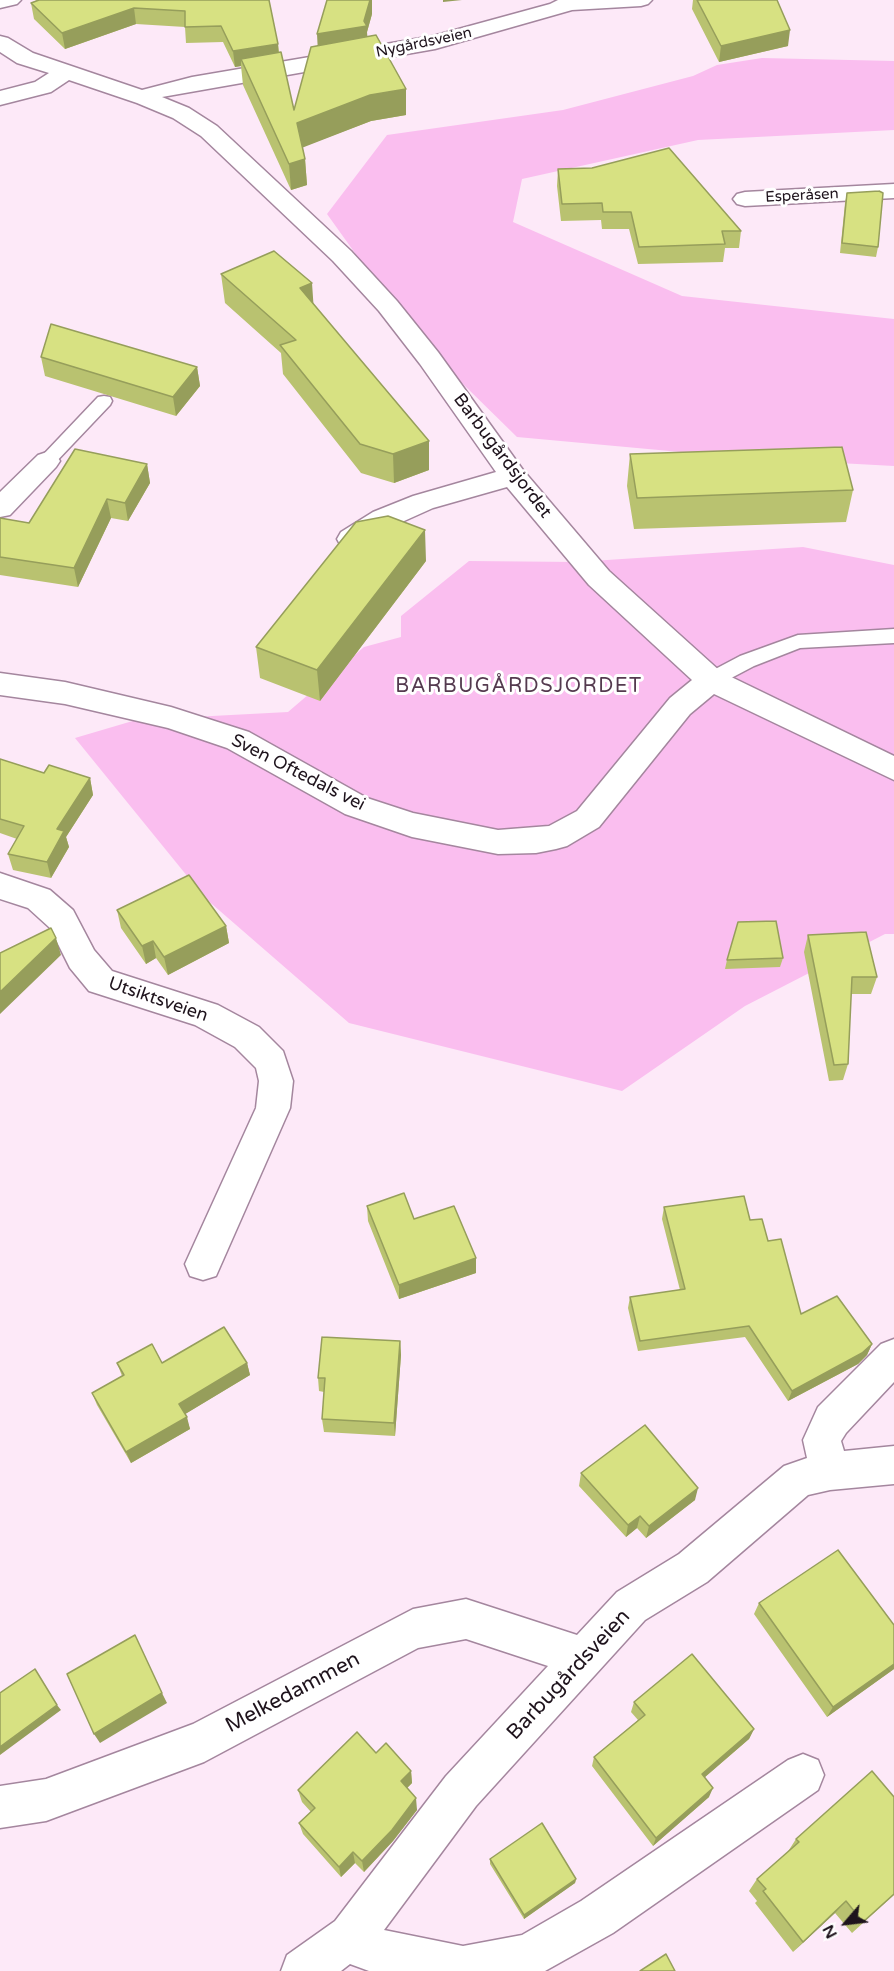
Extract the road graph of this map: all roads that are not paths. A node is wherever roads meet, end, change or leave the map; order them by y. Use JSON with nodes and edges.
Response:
{"nodes":[{"id":1,"x":9,"y":0,"type":"edge"},
{"id":2,"x":641,"y":0,"type":"edge"},
{"id":3,"x":572,"y":1,"type":"edge"},
{"id":4,"x":0,"y":2,"type":"edge"},
{"id":5,"x":0,"y":44,"type":"edge"},
{"id":6,"x":67,"y":72,"type":"junction"},
{"id":7,"x":145,"y":98,"type":"junction"},
{"id":8,"x":0,"y":99,"type":"edge"},
{"id":9,"x":894,"y":191,"type":"edge"},
{"id":10,"x":745,"y":199,"type":"dead end"},
{"id":11,"x":104,"y":401,"type":"dead end"},
{"id":12,"x":47,"y":461,"type":"joint"},
{"id":13,"x":513,"y":476,"type":"junction"},
{"id":14,"x":0,"y":507,"type":"edge"},
{"id":15,"x":338,"y":555,"type":"edge"},
{"id":16,"x":894,"y":636,"type":"edge"},
{"id":17,"x":711,"y":680,"type":"junction"},
{"id":18,"x":0,"y":684,"type":"edge"},
{"id":19,"x":894,"y":769,"type":"edge"},
{"id":20,"x":0,"y":886,"type":"edge"},
{"id":21,"x":203,"y":1264,"type":"dead end"},
{"id":22,"x":894,"y":1356,"type":"edge"},
{"id":23,"x":894,"y":1465,"type":"edge"},
{"id":24,"x":830,"y":1471,"type":"junction"},
{"id":25,"x":585,"y":1658,"type":"junction"},
{"id":26,"x":803,"y":1775,"type":"dead end"},
{"id":27,"x":0,"y":1807,"type":"edge"},
{"id":28,"x":351,"y":1937,"type":"junction"},
{"id":29,"x":303,"y":1971,"type":"edge"}],
"edges":[{"from":1,"to":4,"type":"street"},
{"from":2,"to":3,"type":"street","name":"Nygårdsveien"},
{"from":3,"to":7,"type":"street","name":"Nygårdsveien"},
{"from":5,"to":6,"type":"street"},
{"from":6,"to":7,"type":"street"},
{"from":6,"to":8,"type":"street"},
{"from":7,"to":13,"type":"street","name":"Barbugårdsjordet"},
{"from":9,"to":10,"type":"street","name":"Esperåsen"},
{"from":11,"to":12,"type":"lane"},
{"from":12,"to":14,"type":"street"},
{"from":13,"to":15,"type":"street"},
{"from":13,"to":17,"type":"street","name":"Barbugårdsjordet"},
{"from":16,"to":17,"type":"lane"},
{"from":17,"to":18,"type":"street","name":"Sven Oftedals vei"},
{"from":17,"to":19,"type":"street","name":"Barbugårdsjordet"},
{"from":20,"to":21,"type":"street","name":"Utsiktsveien"},
{"from":22,"to":24,"type":"street"},
{"from":23,"to":24,"type":"street","name":"Barbugårdsveien"},
{"from":24,"to":25,"type":"street","name":"Barbugårdsveien"},
{"from":25,"to":27,"type":"street","name":"Melkedammen"},
{"from":25,"to":28,"type":"street","name":"Barbugårdsveien"},
{"from":26,"to":28,"type":"street"},
{"from":28,"to":29,"type":"street","name":"Barbugårdsveien"}]}
